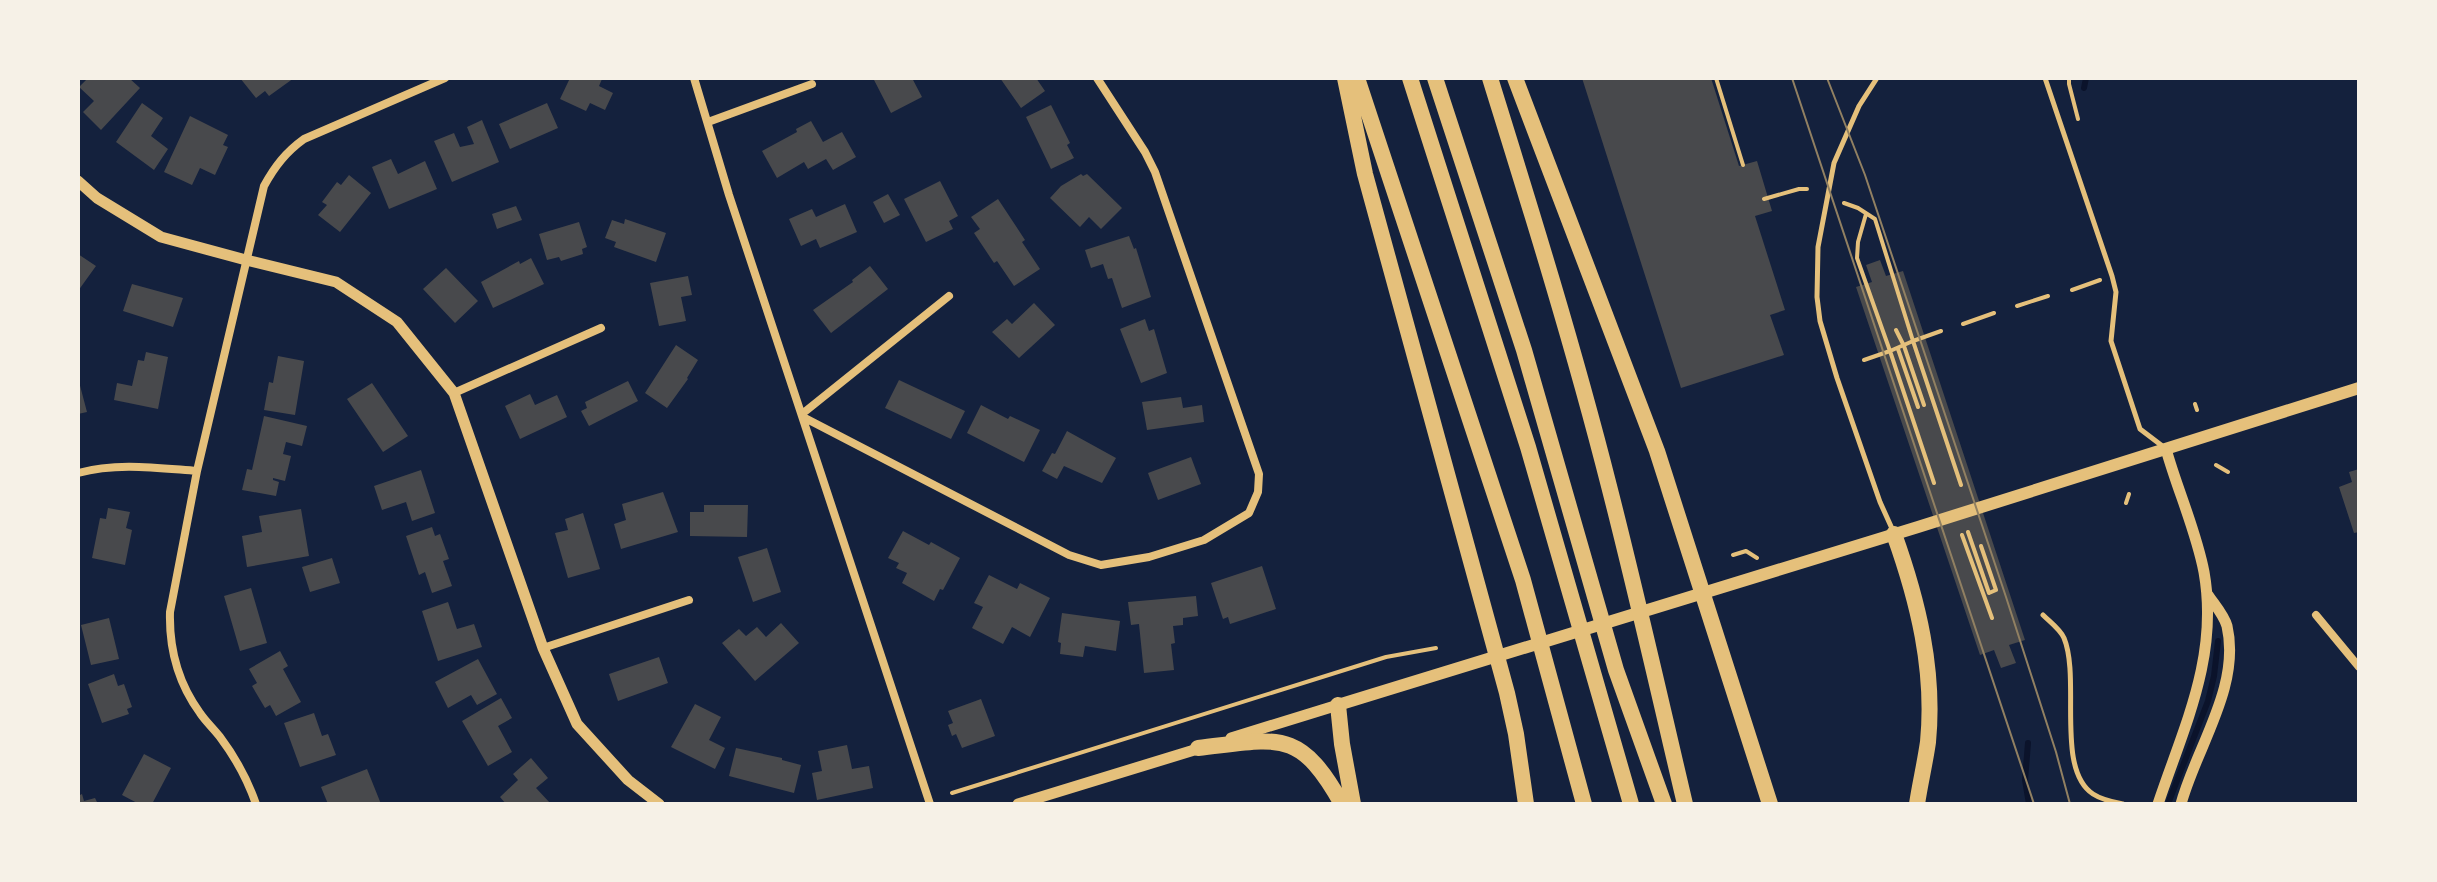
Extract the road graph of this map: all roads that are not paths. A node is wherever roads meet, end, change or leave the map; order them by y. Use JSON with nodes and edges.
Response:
{"nodes":[{"id":1,"x":445,"y":78,"type":"edge"},
{"id":2,"x":694,"y":78,"type":"edge"},
{"id":3,"x":1097,"y":78,"type":"edge"},
{"id":4,"x":1345,"y":78,"type":"edge"},
{"id":5,"x":1357,"y":78,"type":"edge"},
{"id":6,"x":1410,"y":78,"type":"edge"},
{"id":7,"x":1435,"y":78,"type":"edge"},
{"id":8,"x":1490,"y":78,"type":"edge"},
{"id":9,"x":1515,"y":78,"type":"edge"},
{"id":10,"x":1877,"y":78,"type":"edge"},
{"id":11,"x":2045,"y":78,"type":"edge"},
{"id":12,"x":812,"y":84,"type":"dead end"},
{"id":13,"x":708,"y":122,"type":"junction"},
{"id":14,"x":78,"y":181,"type":"edge"},
{"id":15,"x":246,"y":260,"type":"junction"},
{"id":16,"x":949,"y":296,"type":"dead end"},
{"id":17,"x":601,"y":328,"type":"dead end"},
{"id":18,"x":2359,"y":388,"type":"edge"},
{"id":19,"x":454,"y":393,"type":"junction"},
{"id":20,"x":803,"y":416,"type":"junction"},
{"id":21,"x":2166,"y":449,"type":"junction"},
{"id":22,"x":197,"y":471,"type":"junction"},
{"id":23,"x":78,"y":473,"type":"edge"},
{"id":24,"x":1894,"y":534,"type":"junction"},
{"id":25,"x":2207,"y":594,"type":"junction"},
{"id":26,"x":689,"y":600,"type":"dead end"},
{"id":27,"x":2043,"y":615,"type":"dead end"},
{"id":28,"x":2316,"y":615,"type":"dead end"},
{"id":29,"x":543,"y":648,"type":"junction"},
{"id":30,"x":2359,"y":667,"type":"edge"},
{"id":31,"x":1338,"y":705,"type":"junction"},
{"id":32,"x":1198,"y":748,"type":"junction"},
{"id":33,"x":256,"y":804,"type":"edge"},
{"id":34,"x":659,"y":804,"type":"edge"},
{"id":35,"x":930,"y":804,"type":"edge"},
{"id":36,"x":1018,"y":804,"type":"edge"},
{"id":37,"x":1342,"y":804,"type":"edge"},
{"id":38,"x":1353,"y":804,"type":"edge"},
{"id":39,"x":1526,"y":804,"type":"edge"},
{"id":40,"x":1584,"y":804,"type":"edge"},
{"id":41,"x":1631,"y":804,"type":"edge"},
{"id":42,"x":1664,"y":804,"type":"edge"},
{"id":43,"x":1685,"y":804,"type":"edge"},
{"id":44,"x":1770,"y":804,"type":"edge"},
{"id":45,"x":1917,"y":804,"type":"edge"},
{"id":46,"x":2123,"y":804,"type":"edge"},
{"id":47,"x":2158,"y":804,"type":"edge"},
{"id":48,"x":2181,"y":804,"type":"edge"}],
"edges":[{"from":1,"to":15,"type":"street"},
{"from":2,"to":13,"type":"street"},
{"from":3,"to":20,"type":"street"},
{"from":4,"to":39,"type":"highway"},
{"from":5,"to":40,"type":"highway"},
{"from":6,"to":41,"type":"highway"},
{"from":7,"to":42,"type":"highway"},
{"from":8,"to":43,"type":"highway"},
{"from":9,"to":44,"type":"highway"},
{"from":10,"to":24,"type":"lane"},
{"from":11,"to":21,"type":"lane"},
{"from":12,"to":13,"type":"street"},
{"from":13,"to":20,"type":"street"},
{"from":14,"to":15,"type":"street"},
{"from":15,"to":19,"type":"street"},
{"from":15,"to":22,"type":"street"},
{"from":16,"to":20,"type":"street"},
{"from":17,"to":19,"type":"street"},
{"from":18,"to":21,"type":"main road"},
{"from":19,"to":29,"type":"street"},
{"from":20,"to":35,"type":"street"},
{"from":21,"to":24,"type":"main road"},
{"from":21,"to":25,"type":"street"},
{"from":22,"to":23,"type":"street"},
{"from":22,"to":33,"type":"street"},
{"from":24,"to":31,"type":"main road"},
{"from":24,"to":45,"type":"highway"},
{"from":25,"to":47,"type":"street"},
{"from":25,"to":48,"type":"street"},
{"from":26,"to":29,"type":"street"},
{"from":27,"to":46,"type":"lane"},
{"from":28,"to":30,"type":"street"},
{"from":29,"to":34,"type":"street"},
{"from":31,"to":32,"type":"street"},
{"from":31,"to":38,"type":"highway"},
{"from":32,"to":36,"type":"street"},
{"from":32,"to":37,"type":"highway"}]}
